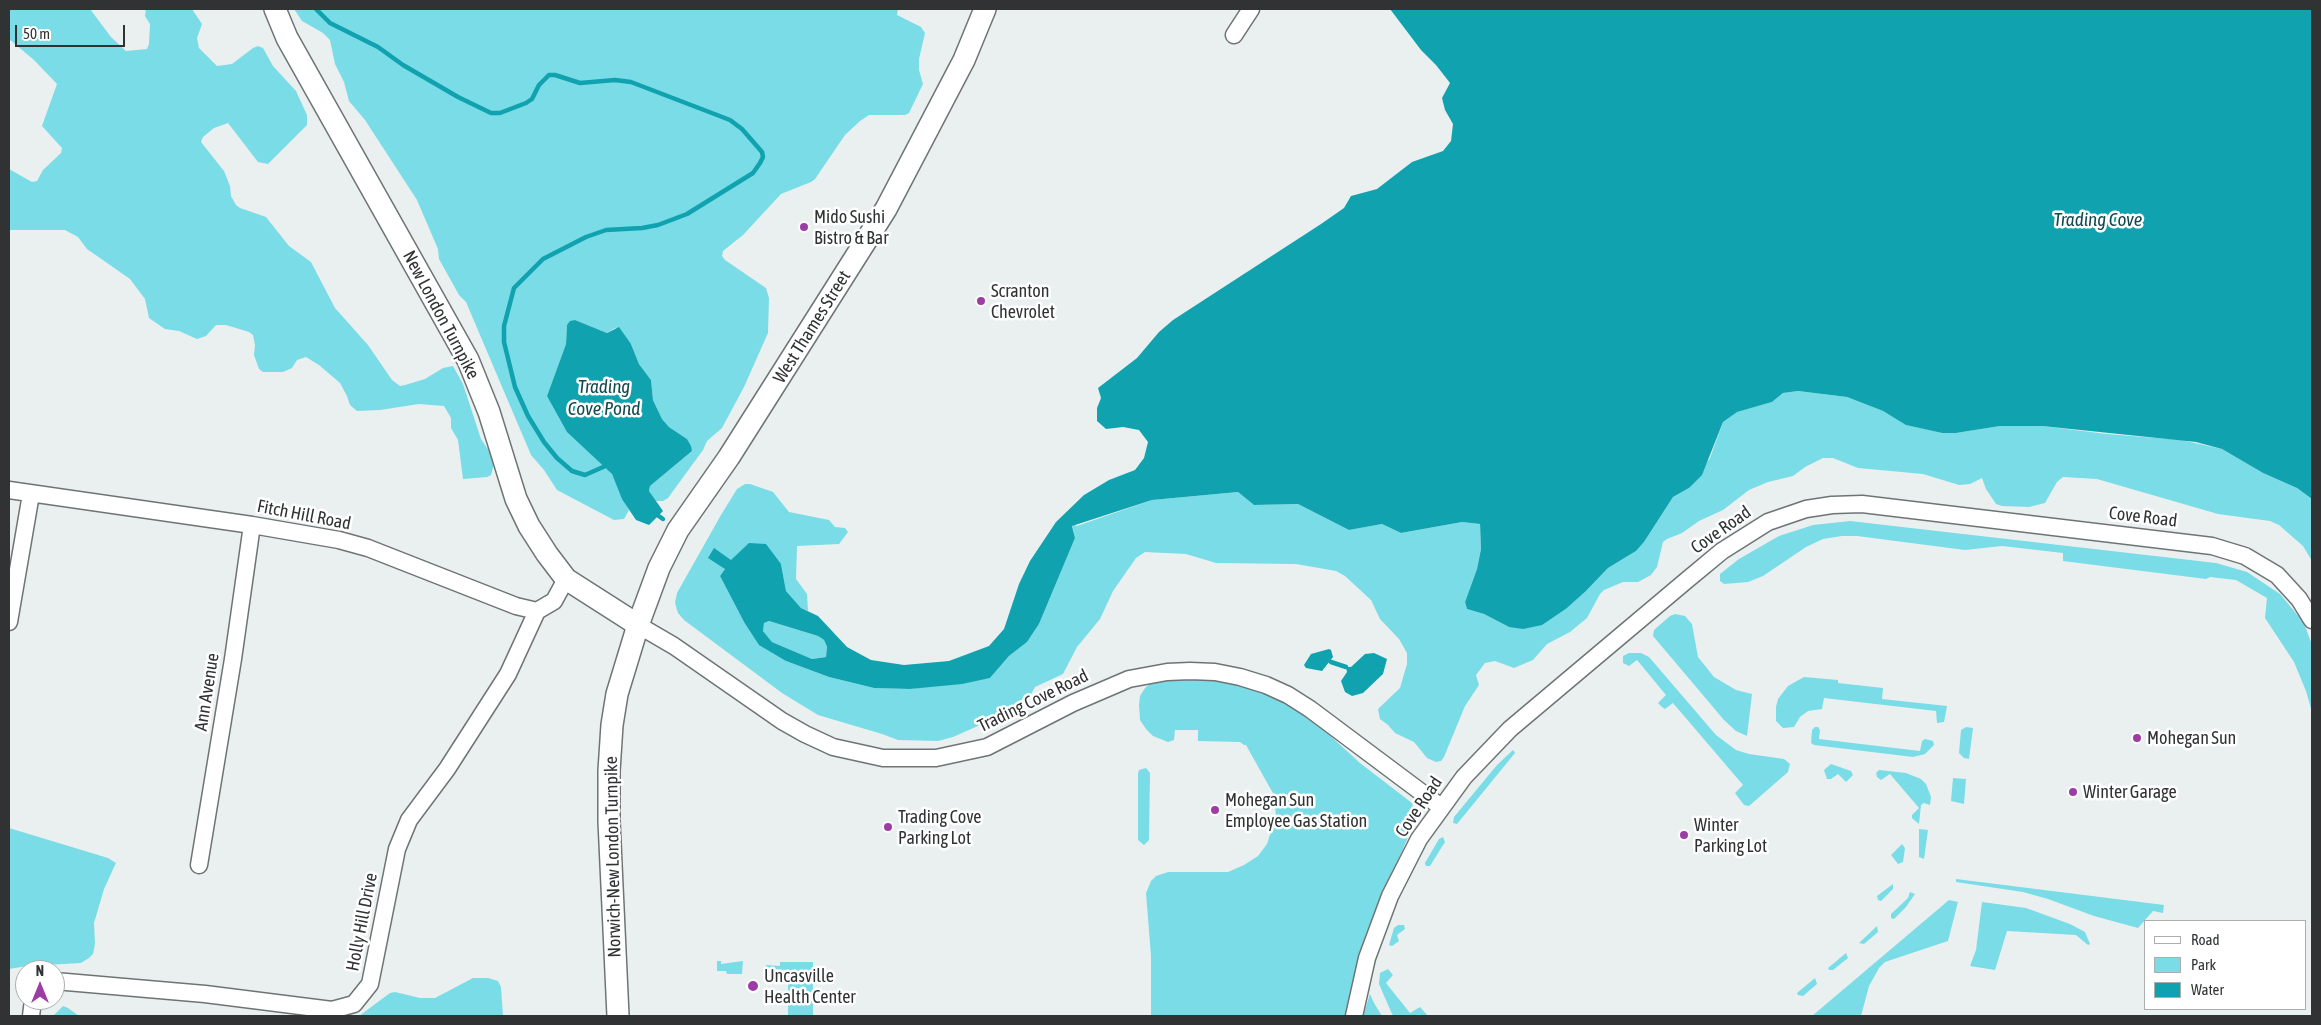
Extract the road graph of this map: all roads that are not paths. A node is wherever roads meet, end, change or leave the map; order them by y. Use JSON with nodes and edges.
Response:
{"nodes":[{"id":1,"x":275,"y":9,"type":"edge"},
{"id":2,"x":985,"y":9,"type":"edge"},
{"id":3,"x":1251,"y":9,"type":"edge"},
{"id":4,"x":1234,"y":35,"type":"dead end"},
{"id":5,"x":9,"y":490,"type":"edge"},
{"id":6,"x":31,"y":494,"type":"junction"},
{"id":7,"x":252,"y":525,"type":"junction"},
{"id":8,"x":678,"y":530,"type":"joint"},
{"id":9,"x":566,"y":579,"type":"junction"},
{"id":10,"x":537,"y":611,"type":"junction"},
{"id":11,"x":2312,"y":620,"type":"edge"},
{"id":12,"x":9,"y":622,"type":"edge"},
{"id":13,"x":638,"y":625,"type":"junction"},
{"id":14,"x":1441,"y":807,"type":"junction"},
{"id":15,"x":199,"y":865,"type":"dead end"},
{"id":16,"x":65,"y":982,"type":"edge"},
{"id":17,"x":618,"y":1016,"type":"edge"},
{"id":18,"x":1354,"y":1016,"type":"edge"}],
"edges":[{"from":1,"to":9,"type":"main road","name":"New London Turnpike"},
{"from":2,"to":8,"type":"main road","name":"West Thames Street"},
{"from":3,"to":4,"type":"street"},
{"from":5,"to":6,"type":"street","name":"Fitch Hill Road"},
{"from":6,"to":7,"type":"street","name":"Fitch Hill Road"},
{"from":6,"to":12,"type":"street"},
{"from":7,"to":10,"type":"street","name":"Fitch Hill Road"},
{"from":7,"to":15,"type":"street","name":"Ann Avenue"},
{"from":8,"to":13,"type":"main road","name":"Norwich-New London Turnpike"},
{"from":9,"to":10,"type":"street"},
{"from":9,"to":13,"type":"main road","name":"New London Turnpike"},
{"from":10,"to":16,"type":"street","name":"Holly Hill Drive"},
{"from":11,"to":14,"type":"street","name":"Cove Road"},
{"from":13,"to":14,"type":"street","name":"Trading Cove Road"},
{"from":13,"to":17,"type":"main road","name":"Norwich-New London Turnpike"},
{"from":14,"to":18,"type":"street","name":"Cove Road"}]}
